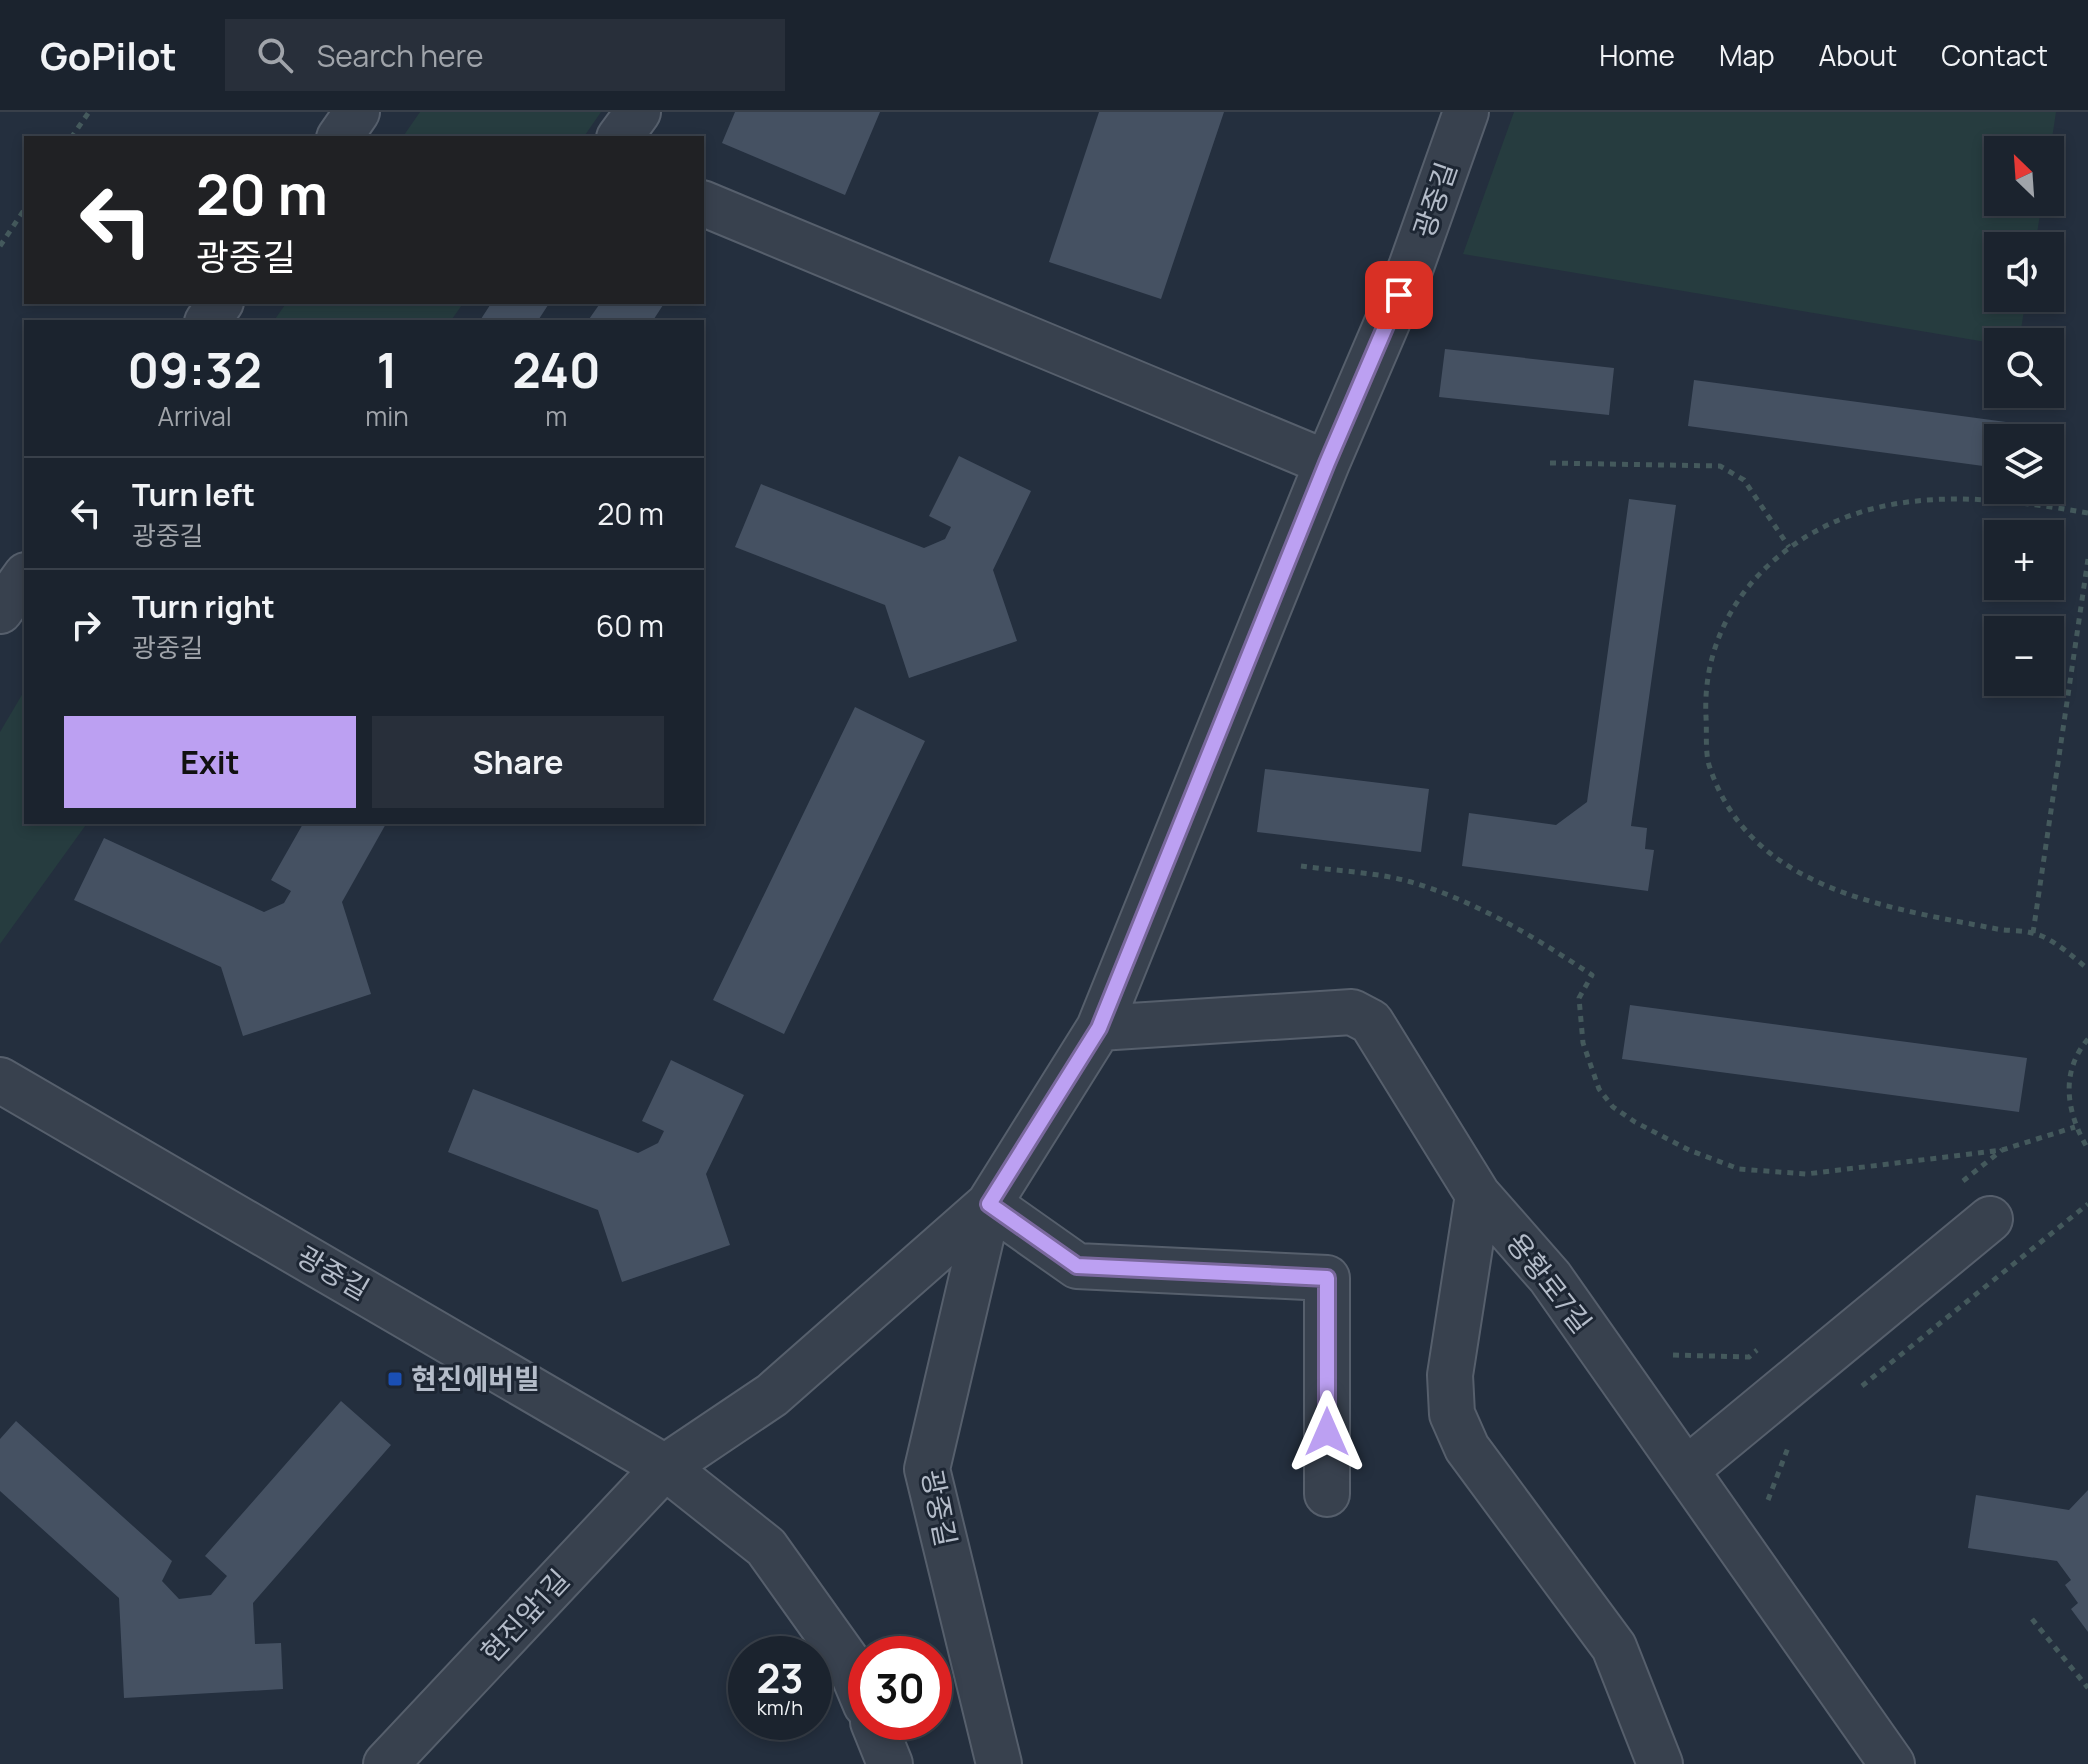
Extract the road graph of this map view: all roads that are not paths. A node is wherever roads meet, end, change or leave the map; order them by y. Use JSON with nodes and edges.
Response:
{"nodes":[{"id":1,"x":357,"y":112,"type":"edge"},
{"id":2,"x":638,"y":112,"type":"edge"},
{"id":3,"x":1466,"y":112,"type":"edge"},
{"id":4,"x":340,"y":136,"type":"edge"},
{"id":5,"x":620,"y":136,"type":"edge"},
{"id":6,"x":704,"y":204,"type":"edge"},
{"id":7,"x":1327,"y":463,"type":"junction"},
{"id":8,"x":24,"y":578,"type":"edge"},
{"id":9,"x":0,"y":611,"type":"edge"},
{"id":10,"x":1099,"y":1028,"type":"junction"},
{"id":11,"x":0,"y":1080,"type":"edge"},
{"id":12,"x":1478,"y":1195,"type":"junction"},
{"id":13,"x":989,"y":1204,"type":"junction"},
{"id":14,"x":1990,"y":1219,"type":"dead end"},
{"id":15,"x":665,"y":1467,"type":"junction"},
{"id":16,"x":1686,"y":1470,"type":"junction"},
{"id":17,"x":1327,"y":1494,"type":"dead end"},
{"id":18,"x":848,"y":1662,"type":"edge"},
{"id":19,"x":880,"y":1740,"type":"edge"},
{"id":20,"x":386,"y":1764,"type":"edge"},
{"id":21,"x":890,"y":1764,"type":"edge"},
{"id":22,"x":999,"y":1764,"type":"edge"},
{"id":23,"x":1660,"y":1764,"type":"edge"},
{"id":24,"x":1892,"y":1764,"type":"edge"}],
"edges":[{"from":1,"to":4,"type":"street"},
{"from":2,"to":5,"type":"street"},
{"from":3,"to":7,"type":"street","name":"광중길"},
{"from":6,"to":7,"type":"street"},
{"from":7,"to":10,"type":"street","name":"광중길"},
{"from":8,"to":9,"type":"street"},
{"from":10,"to":12,"type":"street","name":"용황로7길"},
{"from":10,"to":13,"type":"street","name":"광중길"},
{"from":11,"to":15,"type":"street","name":"광중길"},
{"from":12,"to":16,"type":"street","name":"용황로7길"},
{"from":12,"to":23,"type":"street"},
{"from":13,"to":15,"type":"street","name":"광중길"},
{"from":13,"to":17,"type":"street"},
{"from":13,"to":22,"type":"street","name":"광중길"},
{"from":14,"to":16,"type":"street"},
{"from":15,"to":18,"type":"street","name":"광중길"},
{"from":15,"to":20,"type":"street","name":"현진앞1길"},
{"from":16,"to":24,"type":"street","name":"용황로7길"},
{"from":19,"to":21,"type":"street"}]}
